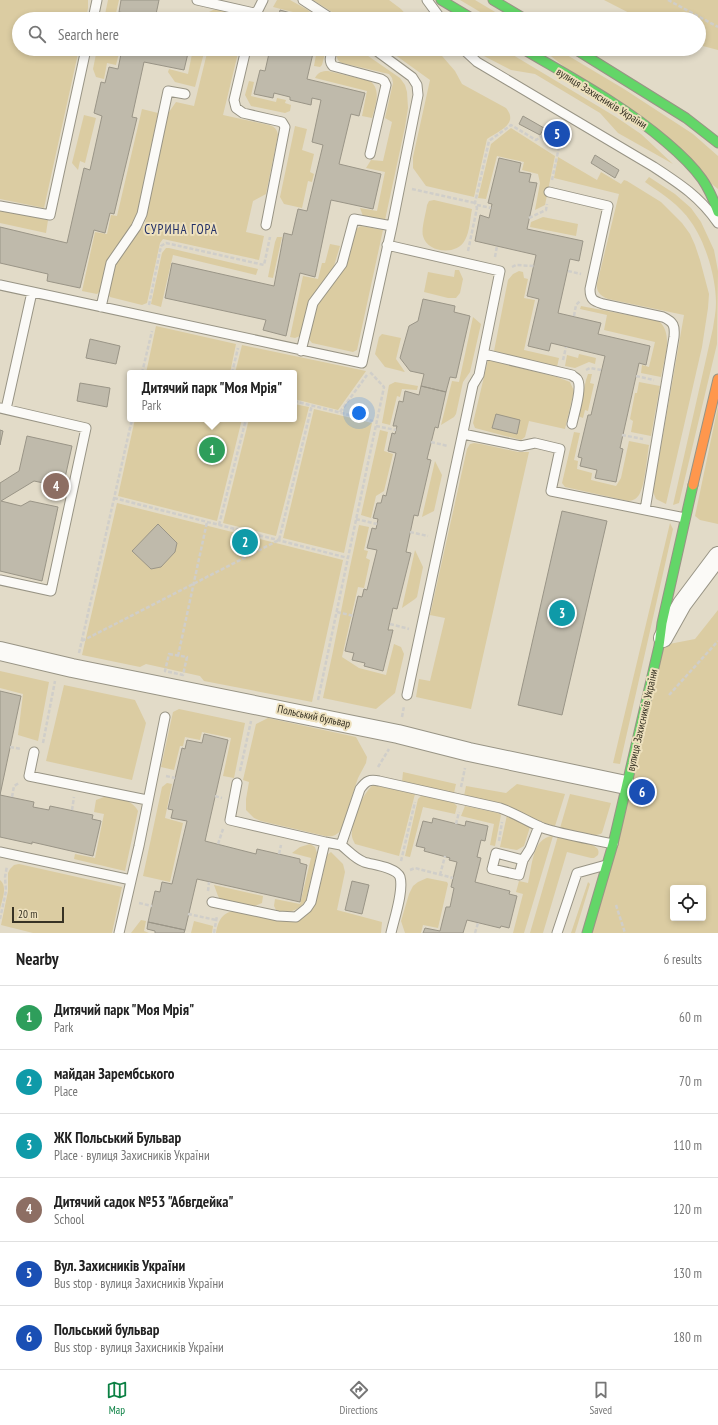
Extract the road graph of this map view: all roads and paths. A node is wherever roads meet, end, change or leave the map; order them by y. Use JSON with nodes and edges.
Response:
{"nodes":[{"id":1,"x":97,"y":0,"type":"edge"},
{"id":2,"x":197,"y":0,"type":"edge"},
{"id":3,"x":263,"y":0,"type":"edge"},
{"id":4,"x":303,"y":0,"type":"edge"},
{"id":5,"x":427,"y":0,"type":"edge"},
{"id":6,"x":441,"y":0,"type":"edge"},
{"id":7,"x":493,"y":0,"type":"edge"},
{"id":8,"x":668,"y":0,"type":"edge"},
{"id":9,"x":94,"y":12,"type":"edge"},
{"id":10,"x":240,"y":12,"type":"edge"},
{"id":11,"x":257,"y":12,"type":"edge"},
{"id":12,"x":321,"y":12,"type":"edge"},
{"id":13,"x":436,"y":12,"type":"edge"},
{"id":14,"x":461,"y":12,"type":"edge"},
{"id":15,"x":513,"y":12,"type":"edge"},
{"id":16,"x":690,"y":12,"type":"edge"},
{"id":17,"x":706,"y":21,"type":"edge"},
{"id":18,"x":718,"y":27,"type":"edge"},
{"id":19,"x":84,"y":56,"type":"edge"},
{"id":20,"x":244,"y":56,"type":"edge"},
{"id":21,"x":331,"y":56,"type":"edge"},
{"id":22,"x":384,"y":56,"type":"edge"},
{"id":23,"x":471,"y":56,"type":"edge"},
{"id":24,"x":535,"y":56,"type":"edge"},
{"id":25,"x":586,"y":56,"type":"edge"},
{"id":26,"x":185,"y":94,"type":"dead end"},
{"id":27,"x":554,"y":128,"type":"dead end"},
{"id":28,"x":562,"y":133,"type":"dead end"},
{"id":29,"x":718,"y":143,"type":"edge"},
{"id":30,"x":370,"y":154,"type":"dead end"},
{"id":31,"x":400,"y":186,"type":"junction"},
{"id":32,"x":549,"y":192,"type":"junction"},
{"id":33,"x":476,"y":204,"type":"junction"},
{"id":34,"x":0,"y":206,"type":"edge"},
{"id":35,"x":491,"y":208,"type":"dead end"},
{"id":36,"x":718,"y":212,"type":"edge"},
{"id":37,"x":529,"y":218,"type":"dead end"},
{"id":38,"x":718,"y":223,"type":"edge"},
{"id":39,"x":266,"y":225,"type":"joint"},
{"id":40,"x":392,"y":226,"type":"junction"},
{"id":41,"x":387,"y":245,"type":"junction"},
{"id":42,"x":466,"y":263,"type":"junction"},
{"id":43,"x":534,"y":266,"type":"dead end"},
{"id":44,"x":500,"y":271,"type":"junction"},
{"id":45,"x":0,"y":285,"type":"edge"},
{"id":46,"x":32,"y":292,"type":"junction"},
{"id":47,"x":101,"y":307,"type":"junction"},
{"id":48,"x":150,"y":318,"type":"junction"},
{"id":49,"x":241,"y":337,"type":"junction"},
{"id":50,"x":301,"y":351,"type":"junction"},
{"id":51,"x":484,"y":354,"type":"junction"},
{"id":52,"x":362,"y":363,"type":"junction"},
{"id":53,"x":142,"y":370,"type":"edge"},
{"id":54,"x":233,"y":370,"type":"edge"},
{"id":55,"x":370,"y":372,"type":"junction"},
{"id":56,"x":636,"y":376,"type":"dead end"},
{"id":57,"x":718,"y":379,"type":"edge"},
{"id":58,"x":667,"y":383,"type":"junction"},
{"id":59,"x":297,"y":402,"type":"edge"},
{"id":60,"x":312,"y":406,"type":"junction"},
{"id":61,"x":3,"y":408,"type":"edge"},
{"id":62,"x":340,"y":412,"type":"junction"},
{"id":63,"x":131,"y":422,"type":"edge"},
{"id":64,"x":245,"y":422,"type":"edge"},
{"id":65,"x":377,"y":422,"type":"junction"},
{"id":66,"x":572,"y":424,"type":"dead end"},
{"id":67,"x":376,"y":426,"type":"junction"},
{"id":68,"x":396,"y":430,"type":"dead end"},
{"id":69,"x":463,"y":434,"type":"junction"},
{"id":70,"x":622,"y":435,"type":"dead end"},
{"id":71,"x":656,"y":442,"type":"junction"},
{"id":72,"x":114,"y":498,"type":"junction"},
{"id":73,"x":645,"y":510,"type":"junction"},
{"id":74,"x":684,"y":518,"type":"junction"},
{"id":75,"x":356,"y":519,"type":"junction"},
{"id":76,"x":207,"y":522,"type":"junction"},
{"id":77,"x":377,"y":524,"type":"dead end"},
{"id":78,"x":219,"y":525,"type":"junction"},
{"id":79,"x":410,"y":532,"type":"dead end"},
{"id":80,"x":440,"y":539,"type":"junction"},
{"id":81,"x":279,"y":540,"type":"junction"},
{"id":82,"x":718,"y":556,"type":"edge"},
{"id":83,"x":348,"y":558,"type":"junction"},
{"id":84,"x":0,"y":580,"type":"edge"},
{"id":85,"x":194,"y":584,"type":"junction"},
{"id":86,"x":336,"y":612,"type":"junction"},
{"id":87,"x":354,"y":616,"type":"dead end"},
{"id":88,"x":390,"y":624,"type":"dead end"},
{"id":89,"x":420,"y":631,"type":"junction"},
{"id":90,"x":82,"y":641,"type":"junction"},
{"id":91,"x":718,"y":641,"type":"edge"},
{"id":92,"x":659,"y":646,"type":"junction"},
{"id":93,"x":0,"y":651,"type":"edge"},
{"id":94,"x":178,"y":656,"type":"junction"},
{"id":95,"x":58,"y":665,"type":"junction"},
{"id":96,"x":76,"y":669,"type":"junction"},
{"id":97,"x":407,"y":695,"type":"joint"},
{"id":98,"x":664,"y":700,"type":"dead end"},
{"id":99,"x":255,"y":704,"type":"junction"},
{"id":100,"x":315,"y":716,"type":"junction"},
{"id":101,"x":165,"y":717,"type":"dead end"},
{"id":102,"x":398,"y":734,"type":"junction"},
{"id":103,"x":34,"y":752,"type":"joint"},
{"id":104,"x":469,"y":752,"type":"junction"},
{"id":105,"x":371,"y":780,"type":"junction"},
{"id":106,"x":237,"y":783,"type":"joint"},
{"id":107,"x":626,"y":785,"type":"junction"},
{"id":108,"x":418,"y":790,"type":"junction"},
{"id":109,"x":458,"y":799,"type":"junction"},
{"id":110,"x":147,"y":800,"type":"junction"},
{"id":111,"x":505,"y":810,"type":"junction"},
{"id":112,"x":539,"y":826,"type":"junction"},
{"id":113,"x":325,"y":842,"type":"junction"},
{"id":114,"x":613,"y":844,"type":"junction"},
{"id":115,"x":342,"y":845,"type":"junction"},
{"id":116,"x":0,"y":852,"type":"edge"},
{"id":117,"x":496,"y":853,"type":"junction"},
{"id":118,"x":9,"y":854,"type":"junction"},
{"id":119,"x":445,"y":856,"type":"dead end"},
{"id":120,"x":523,"y":860,"type":"junction"},
{"id":121,"x":607,"y":864,"type":"junction"},
{"id":122,"x":398,"y":874,"type":"junction"},
{"id":123,"x":0,"y":875,"type":"edge"},
{"id":124,"x":440,"y":875,"type":"junction"},
{"id":125,"x":5,"y":877,"type":"junction"},
{"id":126,"x":453,"y":878,"type":"dead end"},
{"id":127,"x":131,"y":880,"type":"junction"},
{"id":128,"x":212,"y":902,"type":"dead end"},
{"id":129,"x":188,"y":914,"type":"dead end"},
{"id":130,"x":0,"y":919,"type":"edge"},
{"id":131,"x":216,"y":920,"type":"dead end"},
{"id":132,"x":478,"y":922,"type":"dead end"},
{"id":133,"x":119,"y":933,"type":"edge"},
{"id":134,"x":391,"y":933,"type":"edge"},
{"id":135,"x":475,"y":933,"type":"edge"},
{"id":136,"x":557,"y":933,"type":"edge"},
{"id":137,"x":587,"y":933,"type":"edge"}],
"edges":[{"from":1,"to":9,"type":"lane"},
{"from":2,"to":10,"type":"lane"},
{"from":3,"to":11,"type":"lane"},
{"from":4,"to":12,"type":"lane"},
{"from":5,"to":13,"type":"lane"},
{"from":6,"to":14,"type":"street"},
{"from":7,"to":15,"type":"street"},
{"from":8,"to":16,"type":"path"},
{"from":17,"to":18,"type":"path"},
{"from":19,"to":34,"type":"lane"},
{"from":20,"to":39,"type":"lane"},
{"from":21,"to":30,"type":"lane"},
{"from":22,"to":31,"type":"lane"},
{"from":23,"to":38,"type":"lane"},
{"from":24,"to":36,"type":"street","name":"вулиця Захисників України"},
{"from":25,"to":29,"type":"street"},
{"from":26,"to":47,"type":"lane"},
{"from":27,"to":33,"type":"path"},
{"from":28,"to":32,"type":"path"},
{"from":31,"to":33,"type":"path"},
{"from":31,"to":40,"type":"lane"},
{"from":32,"to":37,"type":"path"},
{"from":32,"to":58,"type":"lane"},
{"from":33,"to":35,"type":"path"},
{"from":33,"to":42,"type":"path"},
{"from":39,"to":48,"type":"path"},
{"from":40,"to":41,"type":"lane"},
{"from":40,"to":50,"type":"lane"},
{"from":41,"to":42,"type":"lane"},
{"from":41,"to":52,"type":"lane"},
{"from":42,"to":44,"type":"lane"},
{"from":43,"to":44,"type":"path"},
{"from":44,"to":51,"type":"lane"},
{"from":45,"to":46,"type":"lane"},
{"from":46,"to":47,"type":"lane"},
{"from":46,"to":61,"type":"lane"},
{"from":47,"to":48,"type":"lane"},
{"from":48,"to":49,"type":"lane"},
{"from":48,"to":53,"type":"path"},
{"from":49,"to":50,"type":"lane"},
{"from":49,"to":54,"type":"path"},
{"from":50,"to":52,"type":"lane"},
{"from":51,"to":66,"type":"lane"},
{"from":51,"to":69,"type":"lane"},
{"from":52,"to":55,"type":"path"},
{"from":55,"to":62,"type":"path"},
{"from":55,"to":65,"type":"path"},
{"from":56,"to":58,"type":"path"},
{"from":57,"to":74,"type":"street","name":"вулиця Захисників України"},
{"from":58,"to":71,"type":"lane"},
{"from":59,"to":60,"type":"path"},
{"from":60,"to":62,"type":"path"},
{"from":60,"to":81,"type":"path"},
{"from":61,"to":84,"type":"lane"},
{"from":62,"to":65,"type":"path"},
{"from":63,"to":72,"type":"path"},
{"from":64,"to":78,"type":"path"},
{"from":65,"to":67,"type":"path"},
{"from":67,"to":68,"type":"path"},
{"from":67,"to":75,"type":"path"},
{"from":69,"to":73,"type":"lane"},
{"from":69,"to":80,"type":"lane"},
{"from":70,"to":71,"type":"path"},
{"from":71,"to":73,"type":"lane"},
{"from":72,"to":76,"type":"path"},
{"from":72,"to":90,"type":"path"},
{"from":73,"to":74,"type":"lane"},
{"from":74,"to":92,"type":"street","name":"вулиця Захисників України"},
{"from":75,"to":77,"type":"path"},
{"from":75,"to":83,"type":"path"},
{"from":76,"to":78,"type":"path"},
{"from":76,"to":85,"type":"path"},
{"from":78,"to":81,"type":"path"},
{"from":79,"to":80,"type":"path"},
{"from":80,"to":89,"type":"lane"},
{"from":81,"to":83,"type":"path"},
{"from":81,"to":85,"type":"path"},
{"from":82,"to":92,"type":"street","name":"вулиця Захисників України"},
{"from":83,"to":86,"type":"path"},
{"from":85,"to":90,"type":"path"},
{"from":85,"to":94,"type":"path"},
{"from":86,"to":87,"type":"path"},
{"from":86,"to":100,"type":"path"},
{"from":88,"to":89,"type":"path"},
{"from":89,"to":97,"type":"lane"},
{"from":90,"to":96,"type":"path"},
{"from":91,"to":98,"type":"path"},
{"from":92,"to":107,"type":"street","name":"вулиця Захисників України"},
{"from":93,"to":95,"type":"street","name":"Польський бульвар"},
{"from":94,"to":94,"type":"path"},
{"from":95,"to":96,"type":"street","name":"Польський бульвар"},
{"from":95,"to":103,"type":"path"},
{"from":96,"to":99,"type":"street","name":"Польський бульвар"},
{"from":97,"to":102,"type":"path"},
{"from":99,"to":100,"type":"street","name":"Польський бульвар"},
{"from":99,"to":106,"type":"path"},
{"from":100,"to":102,"type":"street","name":"Польський бульвар"},
{"from":101,"to":110,"type":"lane"},
{"from":102,"to":104,"type":"street","name":"Польський бульвар"},
{"from":102,"to":105,"type":"path"},
{"from":103,"to":110,"type":"lane"},
{"from":104,"to":107,"type":"street","name":"Польський бульвар"},
{"from":104,"to":109,"type":"path"},
{"from":105,"to":108,"type":"lane"},
{"from":105,"to":115,"type":"lane"},
{"from":106,"to":113,"type":"lane"},
{"from":107,"to":114,"type":"street","name":"вулиця Захисників України"},
{"from":108,"to":109,"type":"lane"},
{"from":108,"to":122,"type":"path"},
{"from":109,"to":111,"type":"lane"},
{"from":110,"to":127,"type":"lane"},
{"from":111,"to":112,"type":"lane"},
{"from":111,"to":117,"type":"path"},
{"from":112,"to":114,"type":"lane"},
{"from":112,"to":120,"type":"lane"},
{"from":113,"to":115,"type":"lane"},
{"from":113,"to":128,"type":"lane"},
{"from":114,"to":121,"type":"street","name":"вулиця Захисників України"},
{"from":115,"to":122,"type":"lane"},
{"from":116,"to":118,"type":"lane"},
{"from":117,"to":120,"type":"lane"},
{"from":117,"to":120,"type":"lane"},
{"from":118,"to":125,"type":"path"},
{"from":118,"to":127,"type":"lane"},
{"from":119,"to":124,"type":"path"},
{"from":121,"to":136,"type":"lane"},
{"from":121,"to":137,"type":"street","name":"вулиця Захисників України"},
{"from":122,"to":124,"type":"path"},
{"from":122,"to":134,"type":"lane"},
{"from":123,"to":125,"type":"path"},
{"from":124,"to":126,"type":"path"},
{"from":125,"to":130,"type":"path"},
{"from":127,"to":133,"type":"lane"},
{"from":129,"to":131,"type":"path"},
{"from":132,"to":135,"type":"path"}]}
